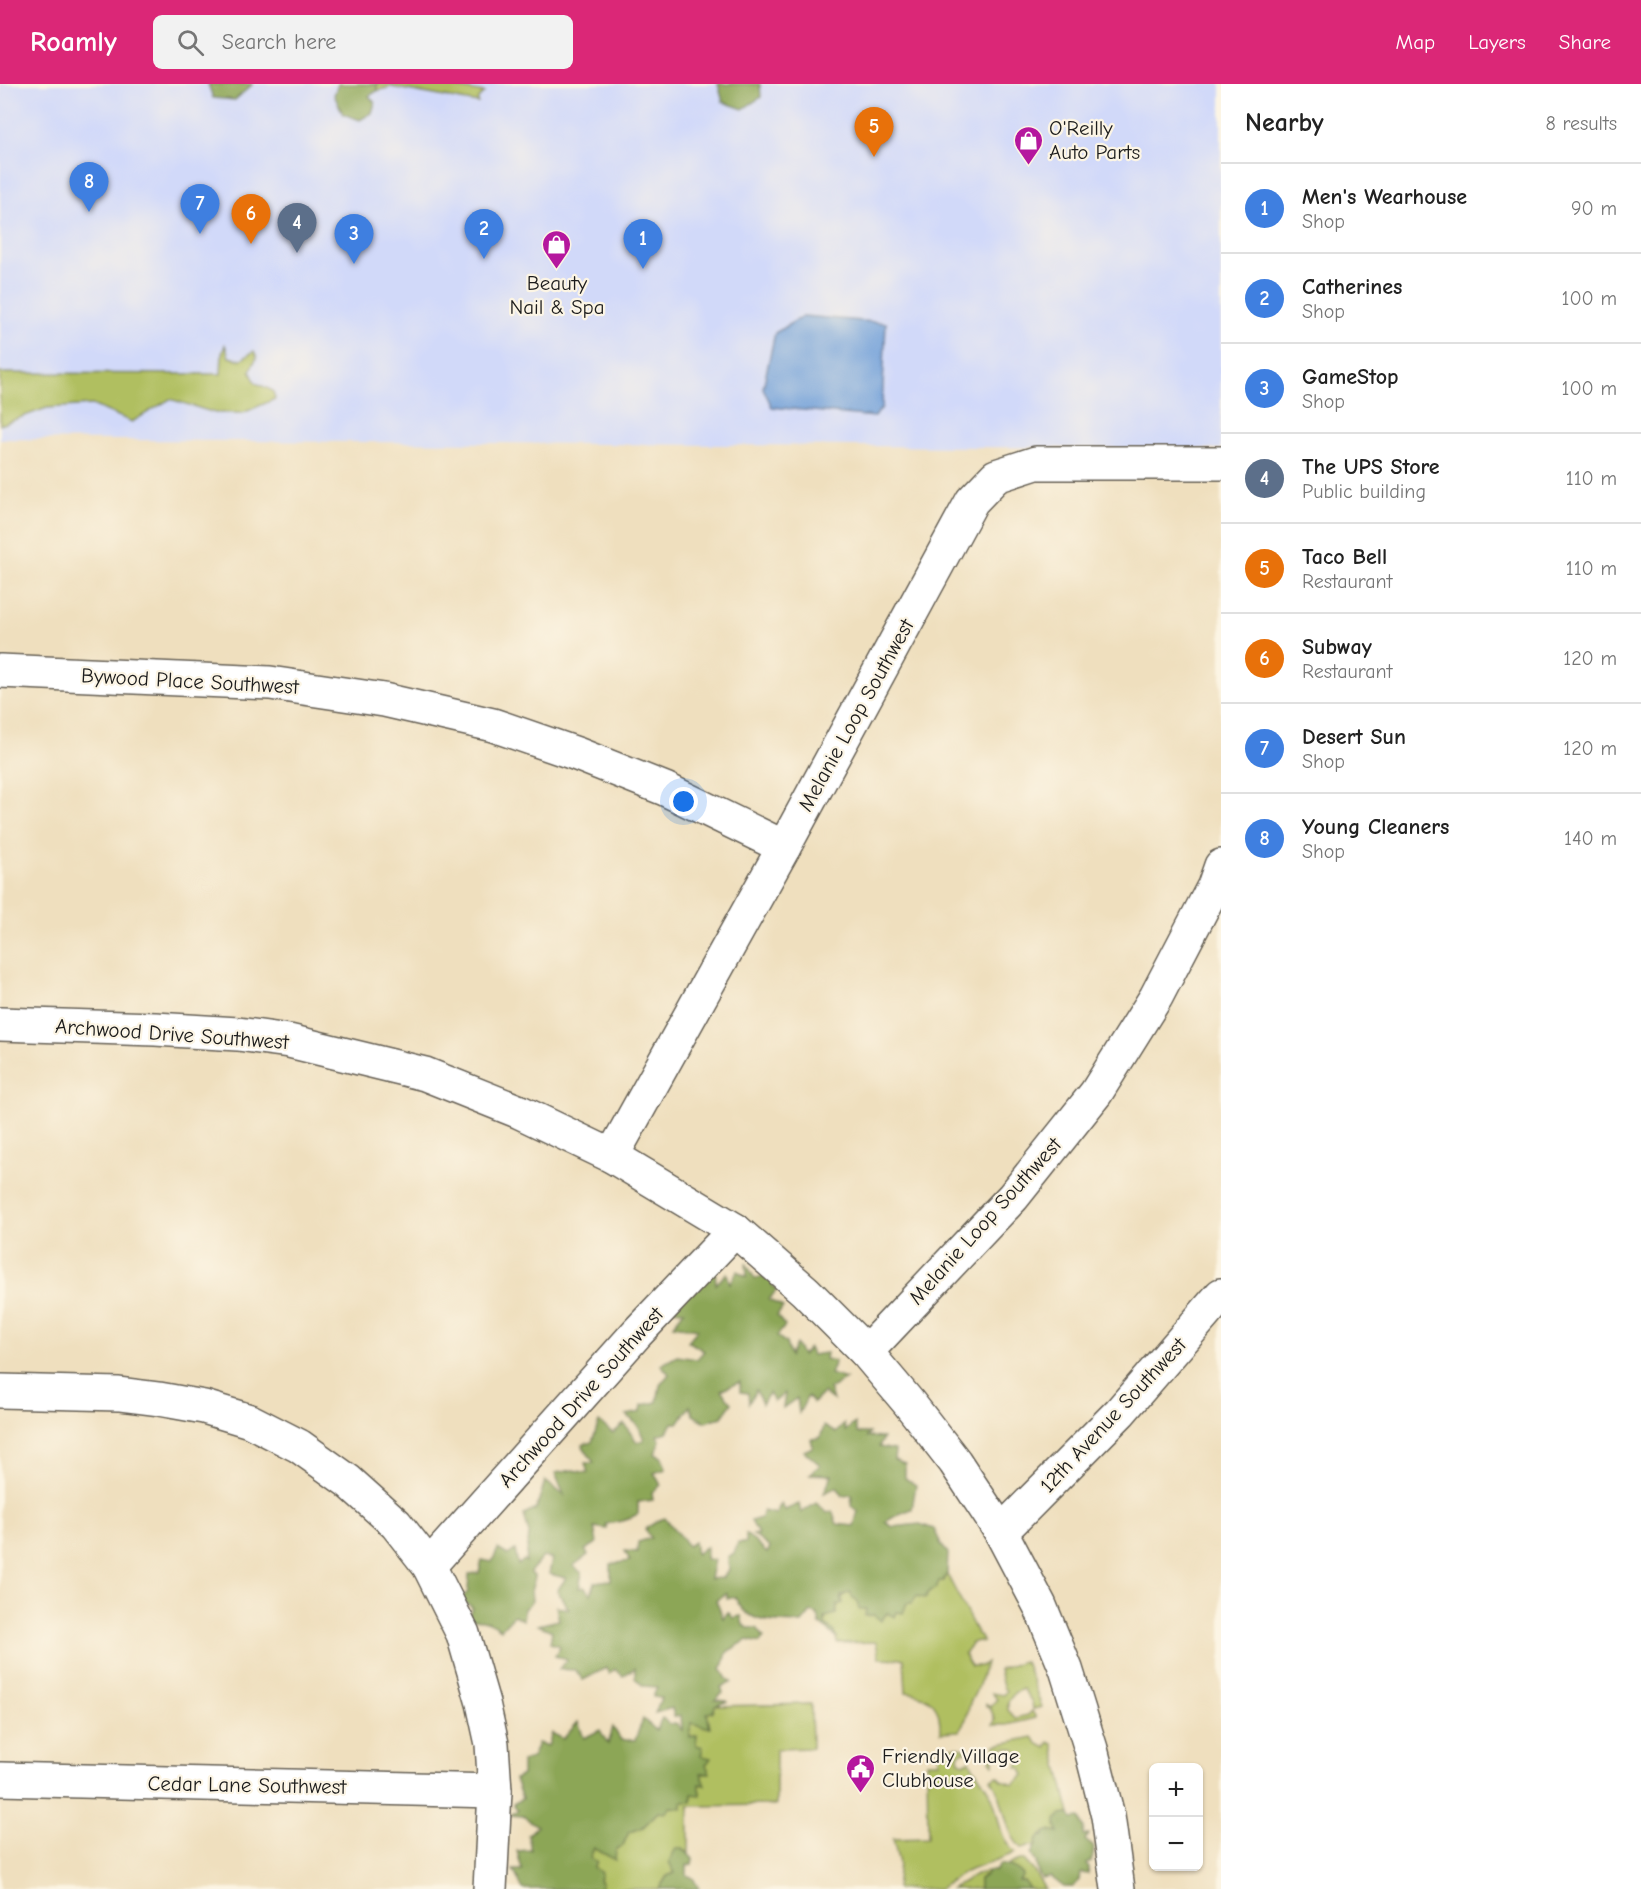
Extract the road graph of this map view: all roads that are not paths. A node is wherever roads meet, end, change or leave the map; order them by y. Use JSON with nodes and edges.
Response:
{"nodes":[{"id":1,"x":1221,"y":463,"type":"edge"},
{"id":2,"x":0,"y":671,"type":"edge"},
{"id":3,"x":784,"y":847,"type":"junction"},
{"id":4,"x":1221,"y":866,"type":"edge"},
{"id":5,"x":0,"y":1024,"type":"edge"},
{"id":6,"x":612,"y":1156,"type":"junction"},
{"id":7,"x":735,"y":1230,"type":"junction"},
{"id":8,"x":1221,"y":1295,"type":"edge"},
{"id":9,"x":866,"y":1352,"type":"junction"},
{"id":10,"x":0,"y":1391,"type":"edge"},
{"id":11,"x":1001,"y":1532,"type":"junction"},
{"id":12,"x":429,"y":1566,"type":"junction"},
{"id":13,"x":0,"y":1779,"type":"edge"},
{"id":14,"x":495,"y":1791,"type":"junction"},
{"id":15,"x":490,"y":1889,"type":"edge"},
{"id":16,"x":1118,"y":1889,"type":"edge"}],
"edges":[{"from":1,"to":3,"type":"street","name":"Melanie Loop Southwest"},
{"from":2,"to":3,"type":"street","name":"Bywood Place Southwest"},
{"from":3,"to":6,"type":"street","name":"Melanie Loop Southwest"},
{"from":4,"to":9,"type":"street","name":"Melanie Loop Southwest"},
{"from":5,"to":6,"type":"street","name":"Archwood Drive Southwest"},
{"from":6,"to":7,"type":"street","name":"Archwood Drive Southwest"},
{"from":7,"to":9,"type":"street","name":"Archwood Drive Southwest"},
{"from":7,"to":12,"type":"street","name":"Archwood Drive Southwest"},
{"from":8,"to":11,"type":"street","name":"12th Avenue Southwest"},
{"from":9,"to":11,"type":"street","name":"Archwood Drive Southwest"},
{"from":10,"to":12,"type":"street"},
{"from":11,"to":16,"type":"street","name":"Archwood Drive Southwest"},
{"from":12,"to":14,"type":"street"},
{"from":13,"to":14,"type":"street","name":"Cedar Lane Southwest"},
{"from":14,"to":15,"type":"street"}]}
